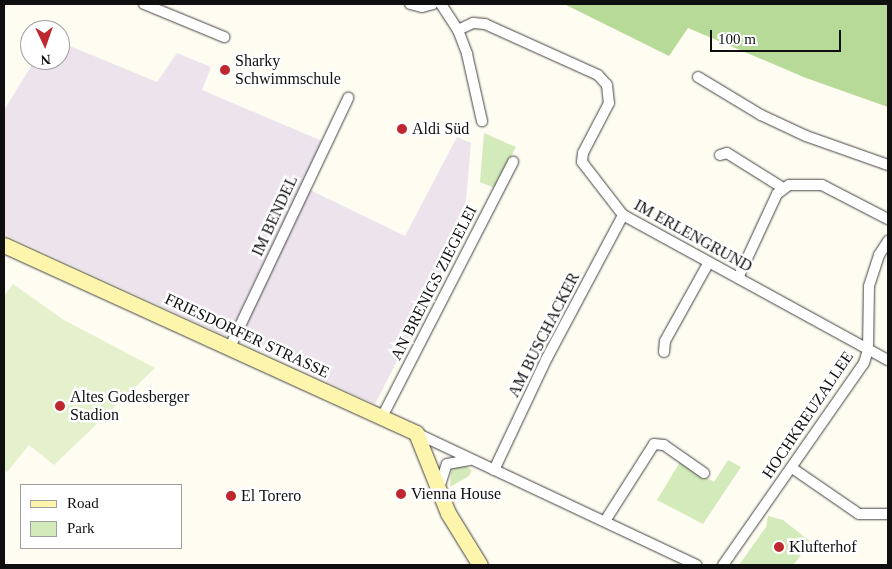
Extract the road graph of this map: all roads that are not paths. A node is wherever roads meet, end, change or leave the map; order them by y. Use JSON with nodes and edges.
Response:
{"nodes":[{"id":1,"x":144,"y":4,"type":"edge"},
{"id":2,"x":410,"y":4,"type":"edge"},
{"id":3,"x":433,"y":4,"type":"edge"},
{"id":4,"x":441,"y":4,"type":"edge"},
{"id":5,"x":458,"y":30,"type":"junction"},
{"id":6,"x":224,"y":37,"type":"dead end"},
{"id":7,"x":698,"y":77,"type":"dead end"},
{"id":8,"x":348,"y":98,"type":"dead end"},
{"id":9,"x":482,"y":122,"type":"dead end"},
{"id":10,"x":720,"y":155,"type":"dead end"},
{"id":11,"x":513,"y":162,"type":"dead end"},
{"id":12,"x":888,"y":165,"type":"edge"},
{"id":13,"x":783,"y":188,"type":"junction"},
{"id":14,"x":622,"y":215,"type":"junction"},
{"id":15,"x":888,"y":219,"type":"edge"},
{"id":16,"x":888,"y":241,"type":"edge"},
{"id":17,"x":4,"y":245,"type":"edge"},
{"id":18,"x":709,"y":262,"type":"junction"},
{"id":19,"x":738,"y":278,"type":"junction"},
{"id":20,"x":230,"y":347,"type":"junction"},
{"id":21,"x":868,"y":350,"type":"junction"},
{"id":22,"x":664,"y":352,"type":"dead end"},
{"id":23,"x":888,"y":360,"type":"edge"},
{"id":24,"x":382,"y":417,"type":"junction"},
{"id":25,"x":416,"y":433,"type":"junction"},
{"id":26,"x":476,"y":460,"type":"junction"},
{"id":27,"x":792,"y":468,"type":"junction"},
{"id":28,"x":494,"y":470,"type":"junction"},
{"id":29,"x":704,"y":473,"type":"dead end"},
{"id":30,"x":439,"y":490,"type":"junction"},
{"id":31,"x":888,"y":514,"type":"edge"},
{"id":32,"x":605,"y":521,"type":"junction"},
{"id":33,"x":480,"y":565,"type":"edge"},
{"id":34,"x":696,"y":565,"type":"edge"},
{"id":35,"x":723,"y":565,"type":"edge"}],
"edges":[{"from":1,"to":6,"type":"street"},
{"from":2,"to":3,"type":"street"},
{"from":4,"to":5,"type":"street"},
{"from":5,"to":9,"type":"street"},
{"from":5,"to":14,"type":"street","name":"IM ERLENGRUND"},
{"from":7,"to":12,"type":"street"},
{"from":8,"to":20,"type":"street","name":"IM BENDEL"},
{"from":10,"to":13,"type":"street"},
{"from":11,"to":24,"type":"street","name":"AN BRENIGS ZIEGELEI"},
{"from":13,"to":15,"type":"street"},
{"from":13,"to":19,"type":"street"},
{"from":14,"to":18,"type":"street","name":"IM ERLENGRUND"},
{"from":14,"to":28,"type":"street","name":"AM BUSCHACKER"},
{"from":16,"to":21,"type":"street","name":"HOCHKREUZALLEE"},
{"from":17,"to":20,"type":"street","name":"FRIESDORFER STRASSE"},
{"from":18,"to":19,"type":"street","name":"IM ERLENGRUND"},
{"from":18,"to":22,"type":"street"},
{"from":19,"to":21,"type":"street","name":"IM ERLENGRUND"},
{"from":20,"to":24,"type":"street","name":"FRIESDORFER STRASSE"},
{"from":21,"to":23,"type":"street","name":"IM ERLENGRUND"},
{"from":21,"to":27,"type":"street","name":"HOCHKREUZALLEE"},
{"from":24,"to":25,"type":"street","name":"FRIESDORFER STRASSE"},
{"from":25,"to":26,"type":"street","name":"FRIESDORFER STRASSE"},
{"from":25,"to":30,"type":"street"},
{"from":26,"to":28,"type":"street","name":"FRIESDORFER STRASSE"},
{"from":26,"to":30,"type":"street"},
{"from":27,"to":31,"type":"street"},
{"from":27,"to":35,"type":"street","name":"HOCHKREUZALLEE"},
{"from":28,"to":32,"type":"street","name":"FRIESDORFER STRASSE"},
{"from":29,"to":32,"type":"street"},
{"from":30,"to":33,"type":"street"},
{"from":32,"to":34,"type":"street","name":"FRIESDORFER STRASSE"}]}
